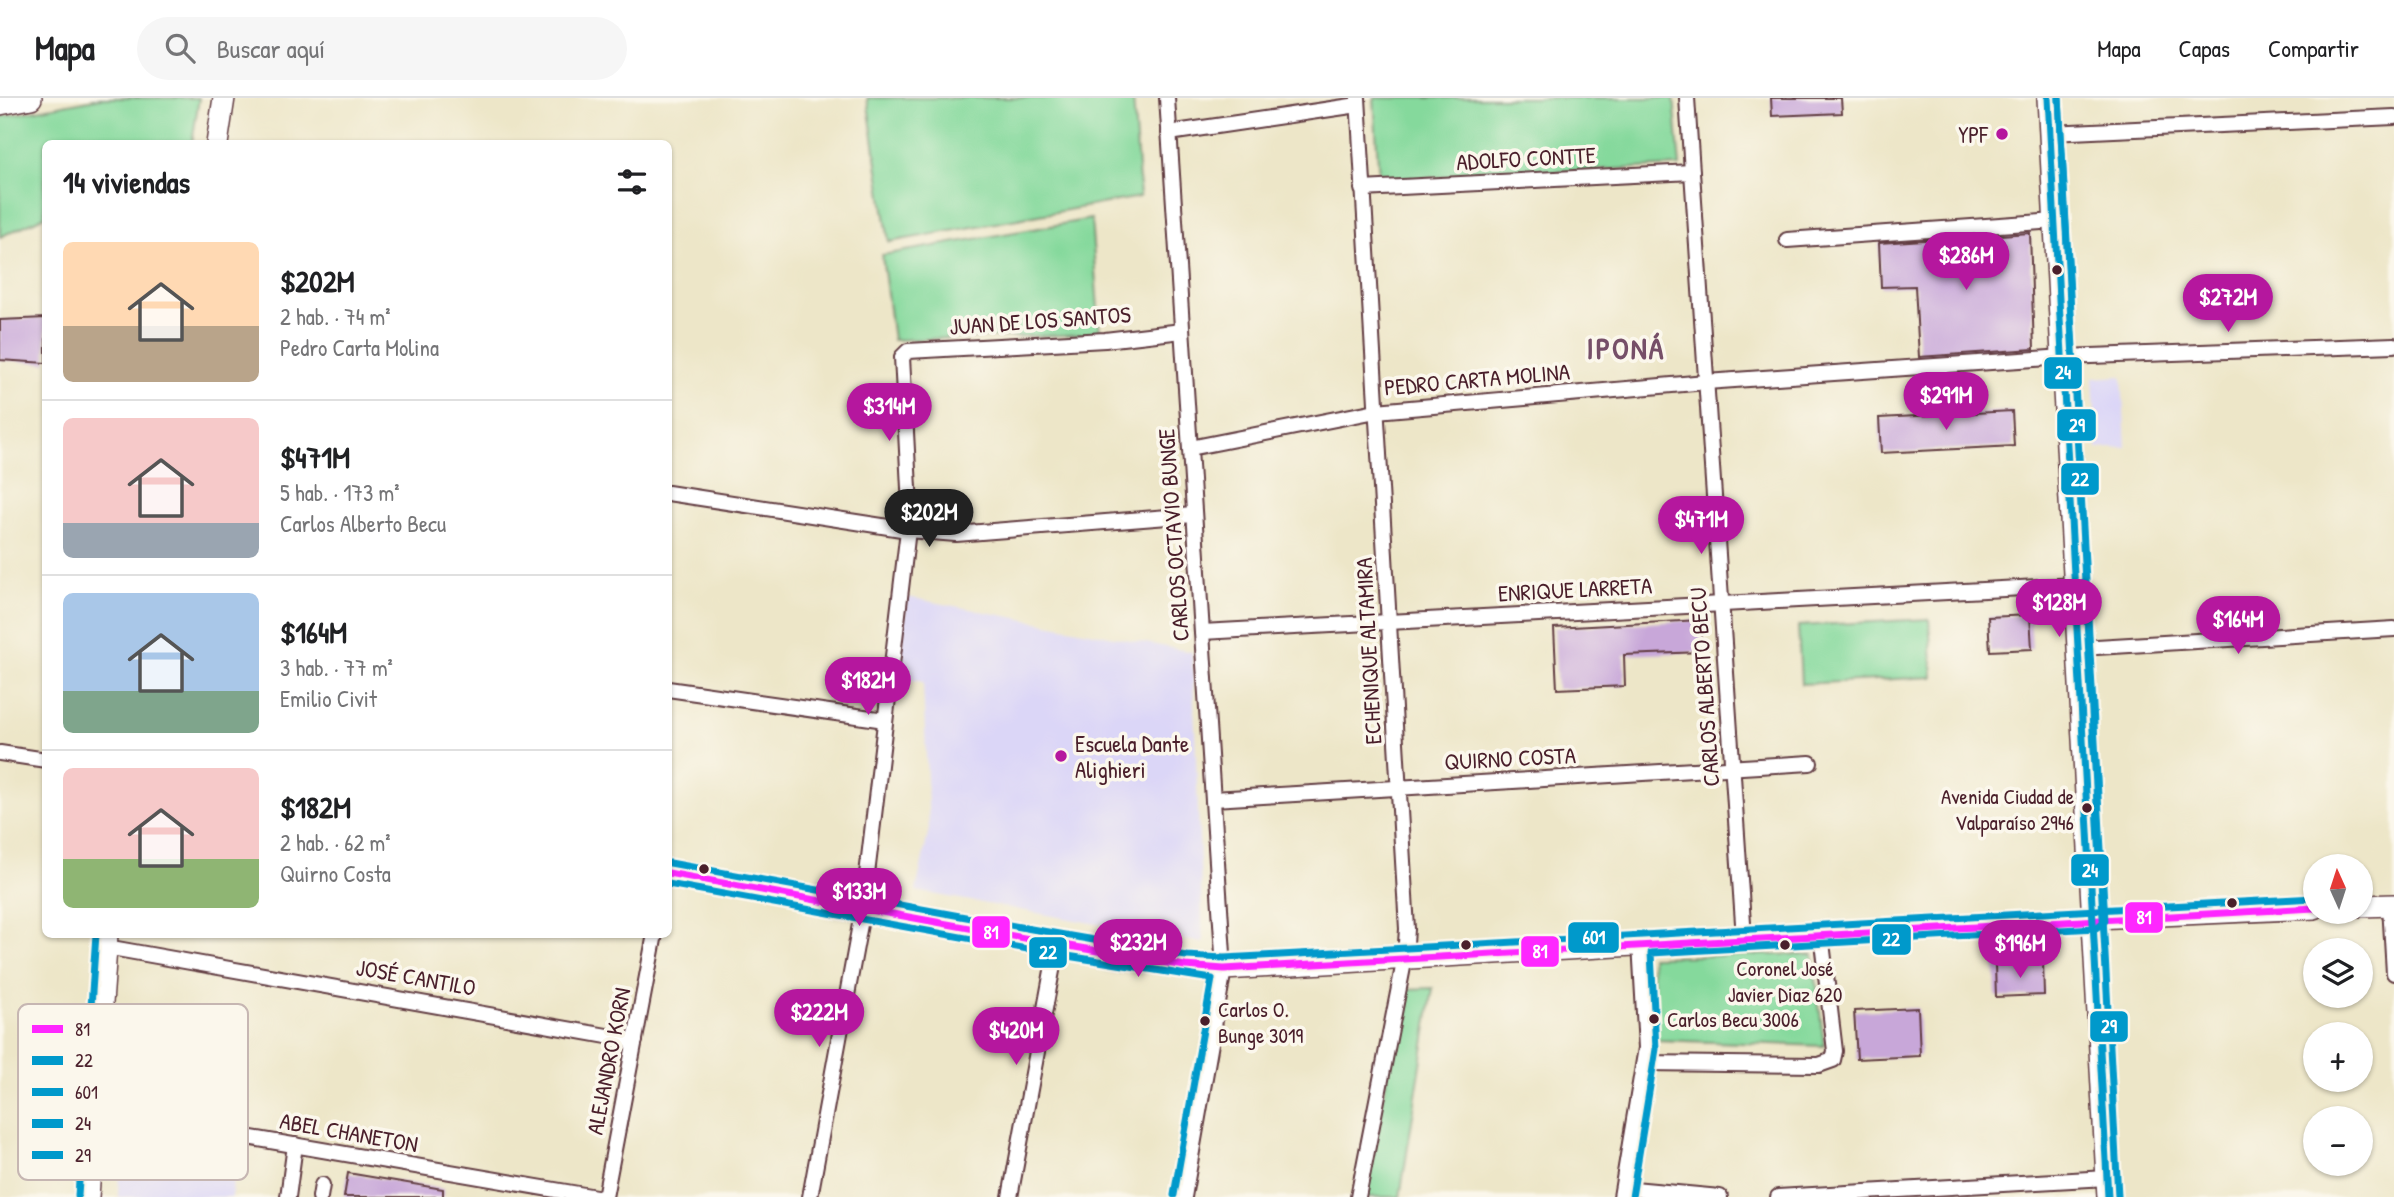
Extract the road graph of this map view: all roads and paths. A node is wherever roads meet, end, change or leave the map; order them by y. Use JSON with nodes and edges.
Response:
{"nodes":[{"id":1,"x":31,"y":98,"type":"edge"},
{"id":2,"x":224,"y":98,"type":"edge"},
{"id":3,"x":1167,"y":98,"type":"edge"},
{"id":4,"x":1687,"y":98,"type":"edge"},
{"id":5,"x":2048,"y":98,"type":"edge"},
{"id":6,"x":1358,"y":102,"type":"edge"},
{"id":7,"x":0,"y":104,"type":"edge"},
{"id":8,"x":2394,"y":117,"type":"edge"},
{"id":9,"x":1170,"y":133,"type":"junction"},
{"id":10,"x":2050,"y":133,"type":"junction"},
{"id":11,"x":218,"y":140,"type":"edge"},
{"id":12,"x":1692,"y":172,"type":"junction"},
{"id":13,"x":1362,"y":189,"type":"junction"},
{"id":14,"x":2056,"y":221,"type":"junction"},
{"id":15,"x":1787,"y":240,"type":"dead end"},
{"id":16,"x":1182,"y":331,"type":"junction"},
{"id":17,"x":2394,"y":345,"type":"edge"},
{"id":18,"x":2064,"y":357,"type":"junction"},
{"id":19,"x":1706,"y":382,"type":"junction"},
{"id":20,"x":1376,"y":411,"type":"junction"},
{"id":21,"x":1190,"y":448,"type":"junction"},
{"id":22,"x":672,"y":494,"type":"edge"},
{"id":23,"x":1193,"y":515,"type":"junction"},
{"id":24,"x":908,"y":530,"type":"junction"},
{"id":25,"x":2077,"y":585,"type":"junction"},
{"id":26,"x":1722,"y":604,"type":"junction"},
{"id":27,"x":1390,"y":622,"type":"junction"},
{"id":28,"x":2394,"y":629,"type":"edge"},
{"id":29,"x":1202,"y":632,"type":"junction"},
{"id":30,"x":2080,"y":648,"type":"junction"},
{"id":31,"x":672,"y":690,"type":"edge"},
{"id":32,"x":885,"y":720,"type":"junction"},
{"id":33,"x":0,"y":753,"type":"edge"},
{"id":34,"x":42,"y":759,"type":"edge"},
{"id":35,"x":1810,"y":762,"type":"dead end"},
{"id":36,"x":1733,"y":767,"type":"junction"},
{"id":37,"x":1399,"y":787,"type":"junction"},
{"id":38,"x":1213,"y":799,"type":"junction"},
{"id":39,"x":672,"y":874,"type":"edge"},
{"id":40,"x":2392,"y":905,"type":"edge"},
{"id":41,"x":2373,"y":906,"type":"edge"},
{"id":42,"x":863,"y":908,"type":"junction"},
{"id":43,"x":2303,"y":909,"type":"edge"},
{"id":44,"x":2095,"y":918,"type":"junction"},
{"id":45,"x":1821,"y":934,"type":"junction"},
{"id":46,"x":654,"y":938,"type":"edge"},
{"id":47,"x":1744,"y":938,"type":"junction"},
{"id":48,"x":107,"y":941,"type":"edge"},
{"id":49,"x":1640,"y":943,"type":"junction"},
{"id":50,"x":1057,"y":944,"type":"junction"},
{"id":51,"x":1405,"y":957,"type":"junction"},
{"id":52,"x":1224,"y":968,"type":"junction"},
{"id":53,"x":2394,"y":973,"type":"edge"},
{"id":54,"x":103,"y":1004,"type":"edge"},
{"id":55,"x":635,"y":1041,"type":"junction"},
{"id":56,"x":1644,"y":1063,"type":"junction"},
{"id":57,"x":248,"y":1137,"type":"edge"},
{"id":58,"x":295,"y":1145,"type":"junction"},
{"id":59,"x":2108,"y":1188,"type":"edge"},
{"id":60,"x":1622,"y":1193,"type":"edge"},
{"id":61,"x":288,"y":1197,"type":"edge"},
{"id":62,"x":596,"y":1197,"type":"edge"},
{"id":63,"x":605,"y":1197,"type":"edge"},
{"id":64,"x":810,"y":1197,"type":"edge"},
{"id":65,"x":1010,"y":1197,"type":"edge"},
{"id":66,"x":1184,"y":1197,"type":"edge"},
{"id":67,"x":1358,"y":1197,"type":"edge"},
{"id":68,"x":1720,"y":1197,"type":"edge"},
{"id":69,"x":1778,"y":1197,"type":"edge"}],
"edges":[{"from":1,"to":7,"type":"main road"},
{"from":2,"to":11,"type":"main road"},
{"from":3,"to":9,"type":"street","name":"CARLOS OCTAVIO BUNGE"},
{"from":4,"to":12,"type":"street","name":"CARLOS ALBERTO BECU"},
{"from":5,"to":10,"type":"main road"},
{"from":6,"to":9,"type":"street"},
{"from":6,"to":13,"type":"street","name":"ECHENIQUE ALTAMIRA"},
{"from":8,"to":10,"type":"street"},
{"from":9,"to":16,"type":"street","name":"CARLOS OCTAVIO BUNGE"},
{"from":10,"to":14,"type":"main road"},
{"from":12,"to":13,"type":"street","name":"ADOLFO CONTTE"},
{"from":12,"to":19,"type":"street","name":"CARLOS ALBERTO BECU"},
{"from":13,"to":20,"type":"street","name":"ECHENIQUE ALTAMIRA"},
{"from":14,"to":15,"type":"street"},
{"from":14,"to":18,"type":"main road"},
{"from":16,"to":21,"type":"street","name":"CARLOS OCTAVIO BUNGE"},
{"from":16,"to":24,"type":"street","name":"JUAN DE LOS SANTOS"},
{"from":17,"to":18,"type":"street","name":"PEDRO CARTA MOLINA"},
{"from":18,"to":19,"type":"street","name":"PEDRO CARTA MOLINA"},
{"from":18,"to":25,"type":"main road"},
{"from":19,"to":20,"type":"street","name":"PEDRO CARTA MOLINA"},
{"from":19,"to":26,"type":"street","name":"CARLOS ALBERTO BECU"},
{"from":20,"to":21,"type":"street","name":"PEDRO CARTA MOLINA"},
{"from":20,"to":27,"type":"street","name":"ECHENIQUE ALTAMIRA"},
{"from":21,"to":23,"type":"street","name":"CARLOS OCTAVIO BUNGE"},
{"from":22,"to":24,"type":"street"},
{"from":23,"to":24,"type":"street"},
{"from":23,"to":29,"type":"street","name":"CARLOS OCTAVIO BUNGE"},
{"from":24,"to":32,"type":"street"},
{"from":25,"to":26,"type":"street","name":"ENRIQUE LARRETA"},
{"from":25,"to":30,"type":"main road"},
{"from":26,"to":27,"type":"street","name":"ENRIQUE LARRETA"},
{"from":26,"to":36,"type":"street","name":"CARLOS ALBERTO BECU"},
{"from":27,"to":29,"type":"street","name":"ENRIQUE LARRETA"},
{"from":27,"to":37,"type":"street","name":"ECHENIQUE ALTAMIRA"},
{"from":28,"to":30,"type":"street"},
{"from":29,"to":38,"type":"street","name":"CARLOS OCTAVIO BUNGE"},
{"from":30,"to":44,"type":"main road"},
{"from":31,"to":32,"type":"street"},
{"from":32,"to":42,"type":"street"},
{"from":33,"to":34,"type":"street"},
{"from":35,"to":36,"type":"street","name":"QUIRNO COSTA"},
{"from":36,"to":37,"type":"street","name":"QUIRNO COSTA"},
{"from":36,"to":47,"type":"street","name":"CARLOS ALBERTO BECU"},
{"from":37,"to":38,"type":"street","name":"QUIRNO COSTA"},
{"from":37,"to":51,"type":"street","name":"ECHENIQUE ALTAMIRA"},
{"from":38,"to":52,"type":"street","name":"CARLOS OCTAVIO BUNGE"},
{"from":39,"to":42,"type":"main road"},
{"from":40,"to":41,"type":"main road"},
{"from":40,"to":53,"type":"street"},
{"from":42,"to":50,"type":"main road"},
{"from":42,"to":64,"type":"street"},
{"from":43,"to":44,"type":"main road"},
{"from":44,"to":45,"type":"main road"},
{"from":44,"to":59,"type":"main road"},
{"from":45,"to":47,"type":"main road"},
{"from":45,"to":56,"type":"street"},
{"from":46,"to":55,"type":"street","name":"ALEJANDRO KORN"},
{"from":47,"to":49,"type":"main road"},
{"from":48,"to":54,"type":"main road"},
{"from":48,"to":55,"type":"street","name":"JOSÉ CANTILO"},
{"from":49,"to":51,"type":"main road"},
{"from":49,"to":56,"type":"street"},
{"from":50,"to":52,"type":"main road"},
{"from":50,"to":65,"type":"street"},
{"from":51,"to":52,"type":"main road"},
{"from":51,"to":67,"type":"street","name":"ECHENIQUE ALTAMIRA"},
{"from":52,"to":66,"type":"street","name":"CARLOS OCTAVIO BUNGE"},
{"from":55,"to":63,"type":"street","name":"ALEJANDRO KORN"},
{"from":56,"to":60,"type":"street"},
{"from":57,"to":58,"type":"street","name":"ABEL CHANETON"},
{"from":58,"to":61,"type":"street"},
{"from":58,"to":62,"type":"street","name":"ABEL CHANETON"},
{"from":59,"to":69,"type":"street"},
{"from":60,"to":68,"type":"street"}]}
